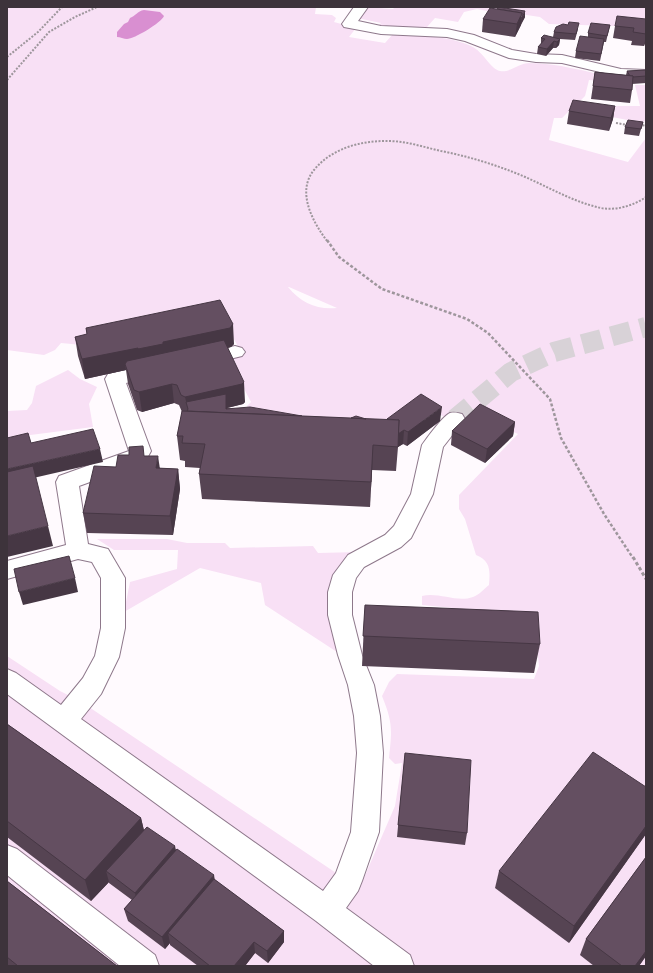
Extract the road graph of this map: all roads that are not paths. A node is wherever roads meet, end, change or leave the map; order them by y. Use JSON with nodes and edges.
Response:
{"nodes":[{"id":1,"x":361,"y":7,"type":"edge"},
{"id":2,"x":646,"y":74,"type":"edge"},
{"id":3,"x":235,"y":352,"type":"dead end"},
{"id":4,"x":456,"y":419,"type":"tunnel mouth"},
{"id":5,"x":78,"y":550,"type":"junction"},
{"id":6,"x":7,"y":570,"type":"edge"},
{"id":7,"x":7,"y":680,"type":"edge"},
{"id":8,"x":63,"y":722,"type":"junction"},
{"id":9,"x":7,"y":858,"type":"edge"},
{"id":10,"x":326,"y":911,"type":"junction"},
{"id":11,"x":144,"y":966,"type":"edge"},
{"id":12,"x":399,"y":966,"type":"edge"}],
"edges":[{"from":1,"to":2,"type":"street"},
{"from":3,"to":5,"type":"street"},
{"from":4,"to":10,"type":"street"},
{"from":5,"to":6,"type":"street"},
{"from":5,"to":8,"type":"street"},
{"from":7,"to":8,"type":"street"},
{"from":8,"to":10,"type":"street"},
{"from":9,"to":11,"type":"street"},
{"from":10,"to":12,"type":"street"}]}
